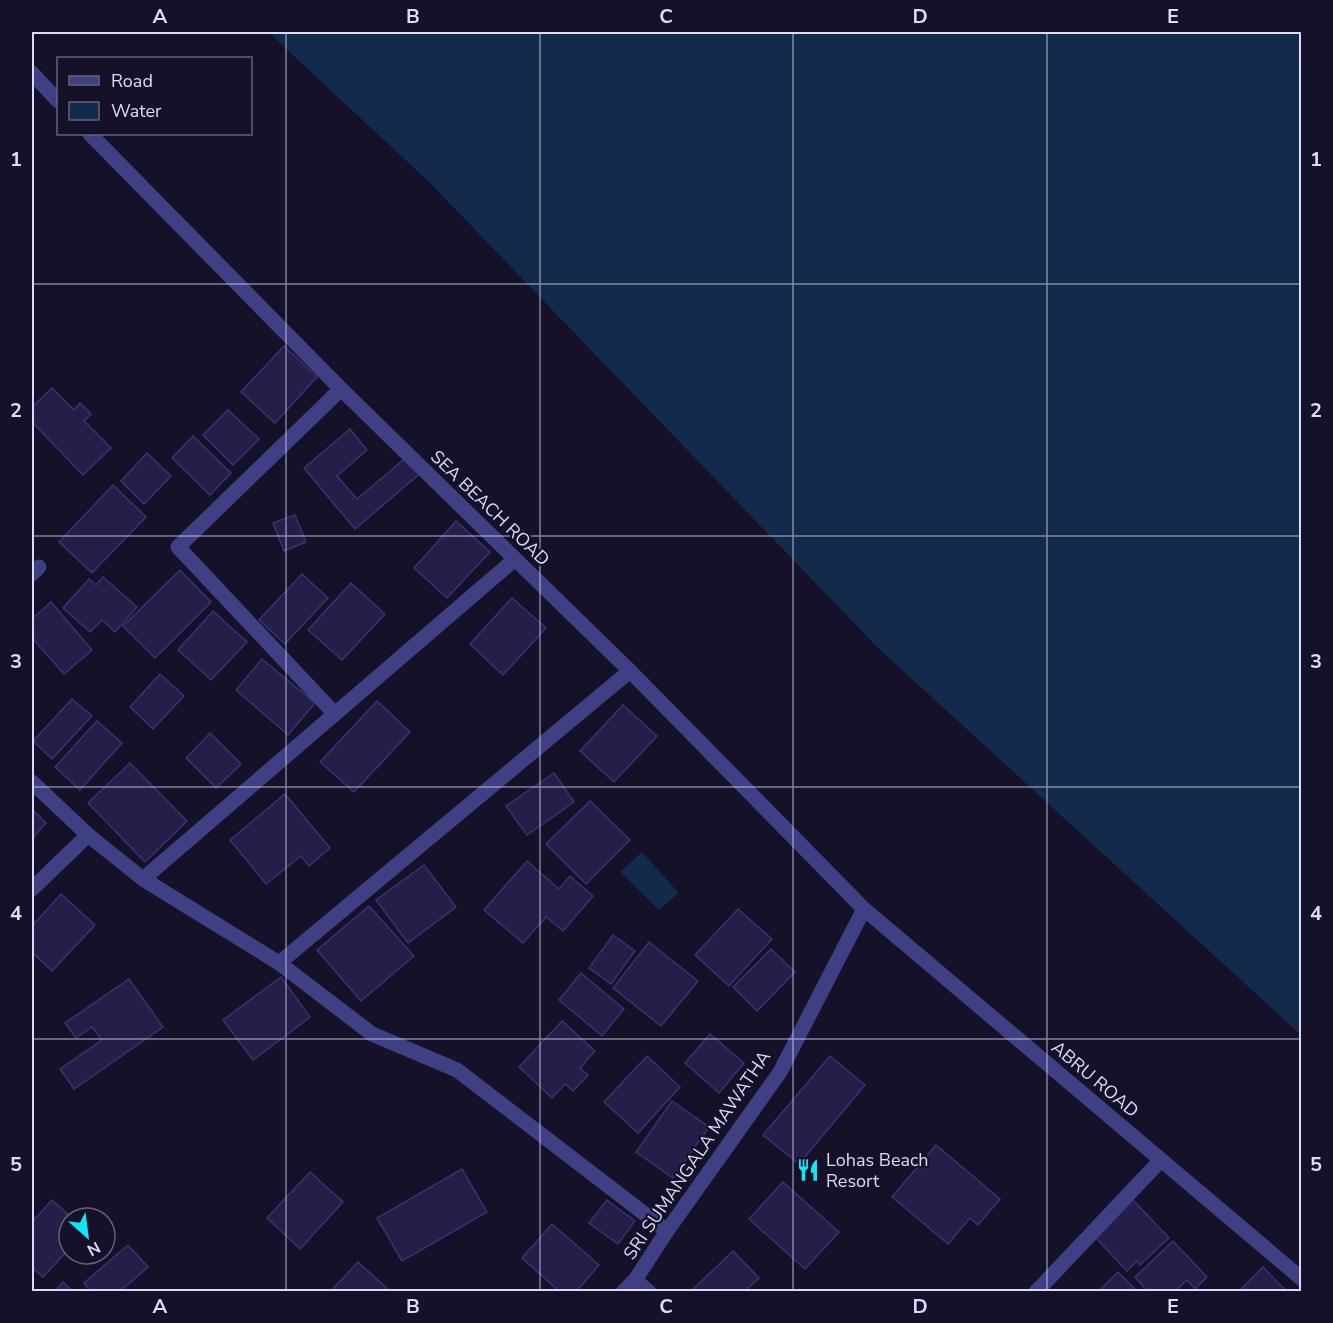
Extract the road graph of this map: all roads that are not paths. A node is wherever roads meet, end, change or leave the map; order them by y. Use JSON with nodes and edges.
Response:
{"nodes":[{"id":1,"x":32,"y":74,"type":"edge"},
{"id":2,"x":57,"y":100,"type":"edge"},
{"id":3,"x":91,"y":135,"type":"edge"},
{"id":4,"x":341,"y":389,"type":"junction"},
{"id":5,"x":515,"y":559,"type":"junction"},
{"id":6,"x":630,"y":671,"type":"junction"},
{"id":7,"x":335,"y":714,"type":"junction"},
{"id":8,"x":32,"y":782,"type":"edge"},
{"id":9,"x":88,"y":835,"type":"junction"},
{"id":10,"x":143,"y":879,"type":"junction"},
{"id":11,"x":32,"y":889,"type":"edge"},
{"id":12,"x":864,"y":909,"type":"junction"},
{"id":13,"x":279,"y":963,"type":"junction"},
{"id":14,"x":1161,"y":1160,"type":"junction"},
{"id":15,"x":667,"y":1231,"type":"junction"},
{"id":16,"x":1302,"y":1279,"type":"edge"},
{"id":17,"x":635,"y":1280,"type":"junction"},
{"id":18,"x":623,"y":1292,"type":"edge"},
{"id":19,"x":649,"y":1292,"type":"edge"},
{"id":20,"x":1036,"y":1292,"type":"edge"}],
"edges":[{"from":1,"to":2,"type":"street"},
{"from":3,"to":4,"type":"street","name":"SEA BEACH ROAD"},
{"from":4,"to":5,"type":"street","name":"SEA BEACH ROAD"},
{"from":4,"to":7,"type":"street"},
{"from":5,"to":6,"type":"street","name":"SEA BEACH ROAD"},
{"from":5,"to":7,"type":"street"},
{"from":6,"to":12,"type":"street","name":"SEA BEACH ROAD"},
{"from":6,"to":13,"type":"street"},
{"from":7,"to":10,"type":"street"},
{"from":8,"to":9,"type":"street"},
{"from":9,"to":10,"type":"street"},
{"from":9,"to":11,"type":"street"},
{"from":10,"to":13,"type":"street"},
{"from":12,"to":14,"type":"street","name":"ABRU ROAD"},
{"from":12,"to":15,"type":"street","name":"SRI SUMANGALA MAWATHA"},
{"from":13,"to":15,"type":"street"},
{"from":14,"to":16,"type":"street","name":"ABRU ROAD"},
{"from":14,"to":20,"type":"street"},
{"from":15,"to":17,"type":"street","name":"SRI SUMANGALA MAWATHA"},
{"from":17,"to":18,"type":"street","name":"SRI SUMANGALA MAWATHA"},
{"from":17,"to":19,"type":"street"}]}
